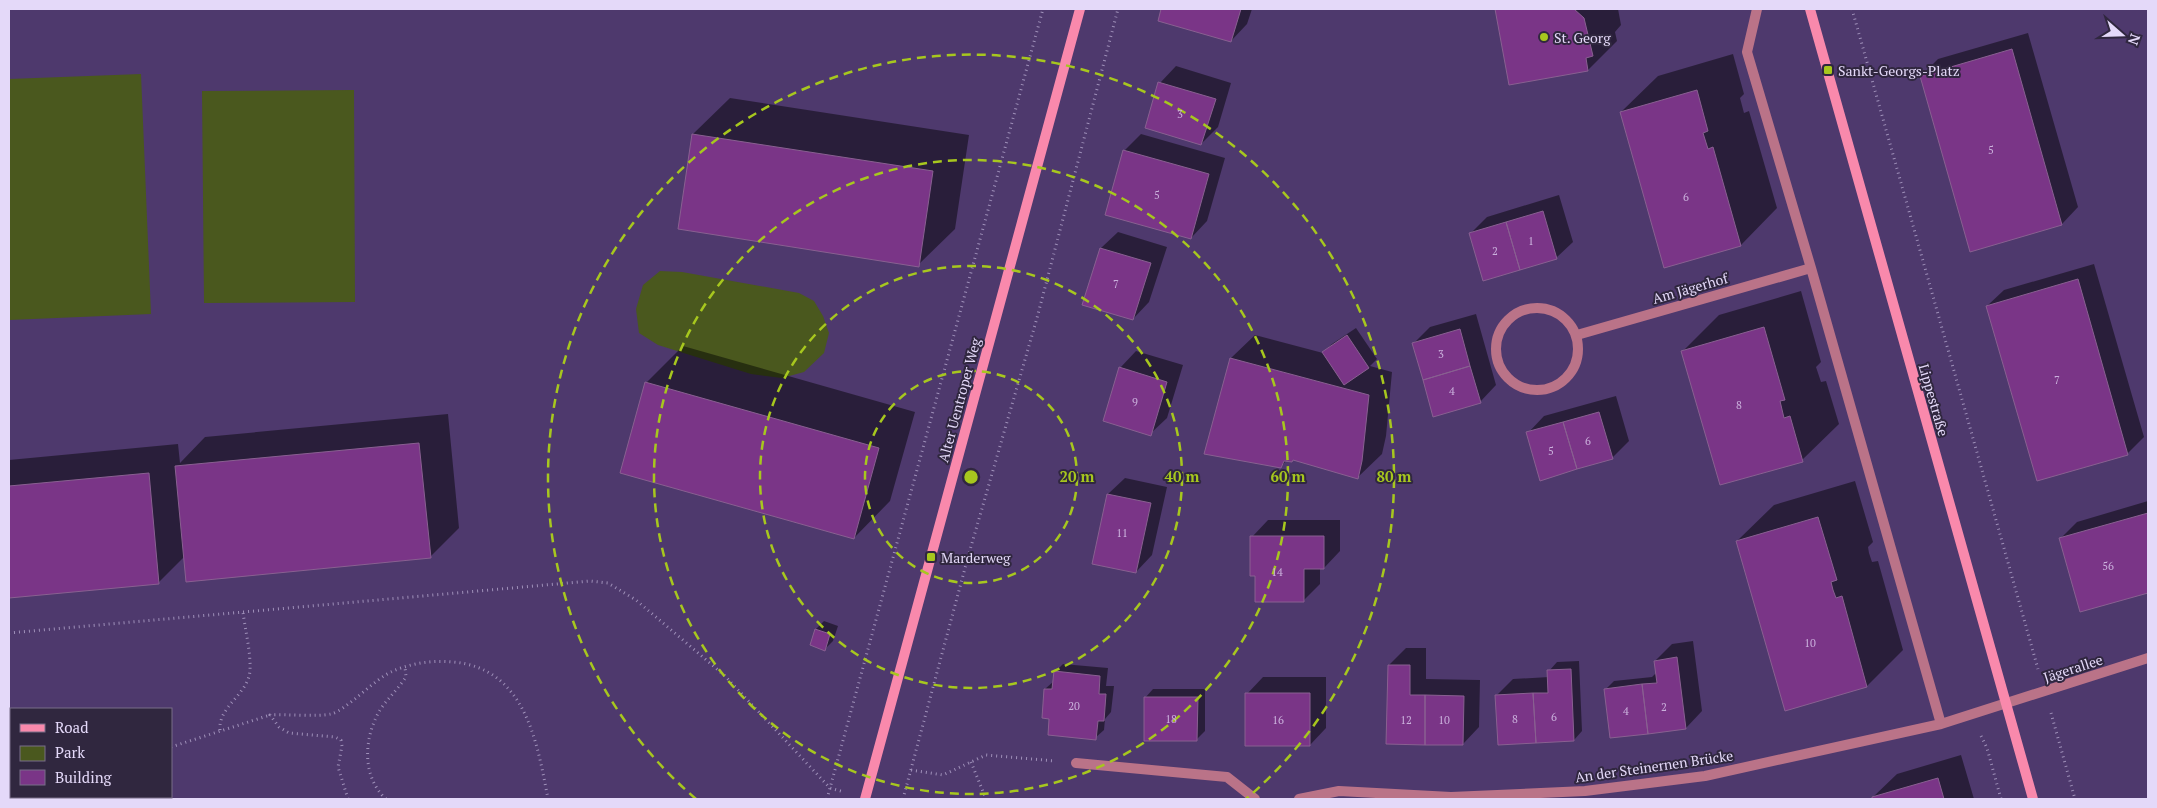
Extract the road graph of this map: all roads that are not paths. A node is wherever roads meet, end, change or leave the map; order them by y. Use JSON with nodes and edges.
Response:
{"nodes":[{"id":1,"x":1080,"y":9,"type":"edge"},
{"id":2,"x":1757,"y":9,"type":"edge"},
{"id":3,"x":1810,"y":9,"type":"edge"},
{"id":4,"x":1811,"y":268,"type":"junction"},
{"id":5,"x":1577,"y":335,"type":"junction"},
{"id":6,"x":2148,"y":658,"type":"edge"},
{"id":7,"x":2006,"y":704,"type":"junction"},
{"id":8,"x":1941,"y":724,"type":"junction"},
{"id":9,"x":1076,"y":762,"type":"road end"},
{"id":10,"x":865,"y":799,"type":"edge"},
{"id":11,"x":1255,"y":799,"type":"edge"},
{"id":12,"x":1299,"y":799,"type":"edge"},
{"id":13,"x":2033,"y":799,"type":"edge"}],
"edges":[{"from":1,"to":10,"type":"main road","name":"Alter Uentroper Weg"},
{"from":2,"to":4,"type":"street"},
{"from":3,"to":7,"type":"main road","name":"Lippestraße"},
{"from":4,"to":5,"type":"street","name":"Am Jägerhof"},
{"from":4,"to":8,"type":"street"},
{"from":5,"to":5,"type":"street"},
{"from":6,"to":7,"type":"street","name":"Jägerallee"},
{"from":7,"to":8,"type":"street","name":"An der Steinernen Brücke"},
{"from":7,"to":13,"type":"main road","name":"Lippestraße"},
{"from":8,"to":12,"type":"street","name":"An der Steinernen Brücke"},
{"from":9,"to":11,"type":"street"}]}
